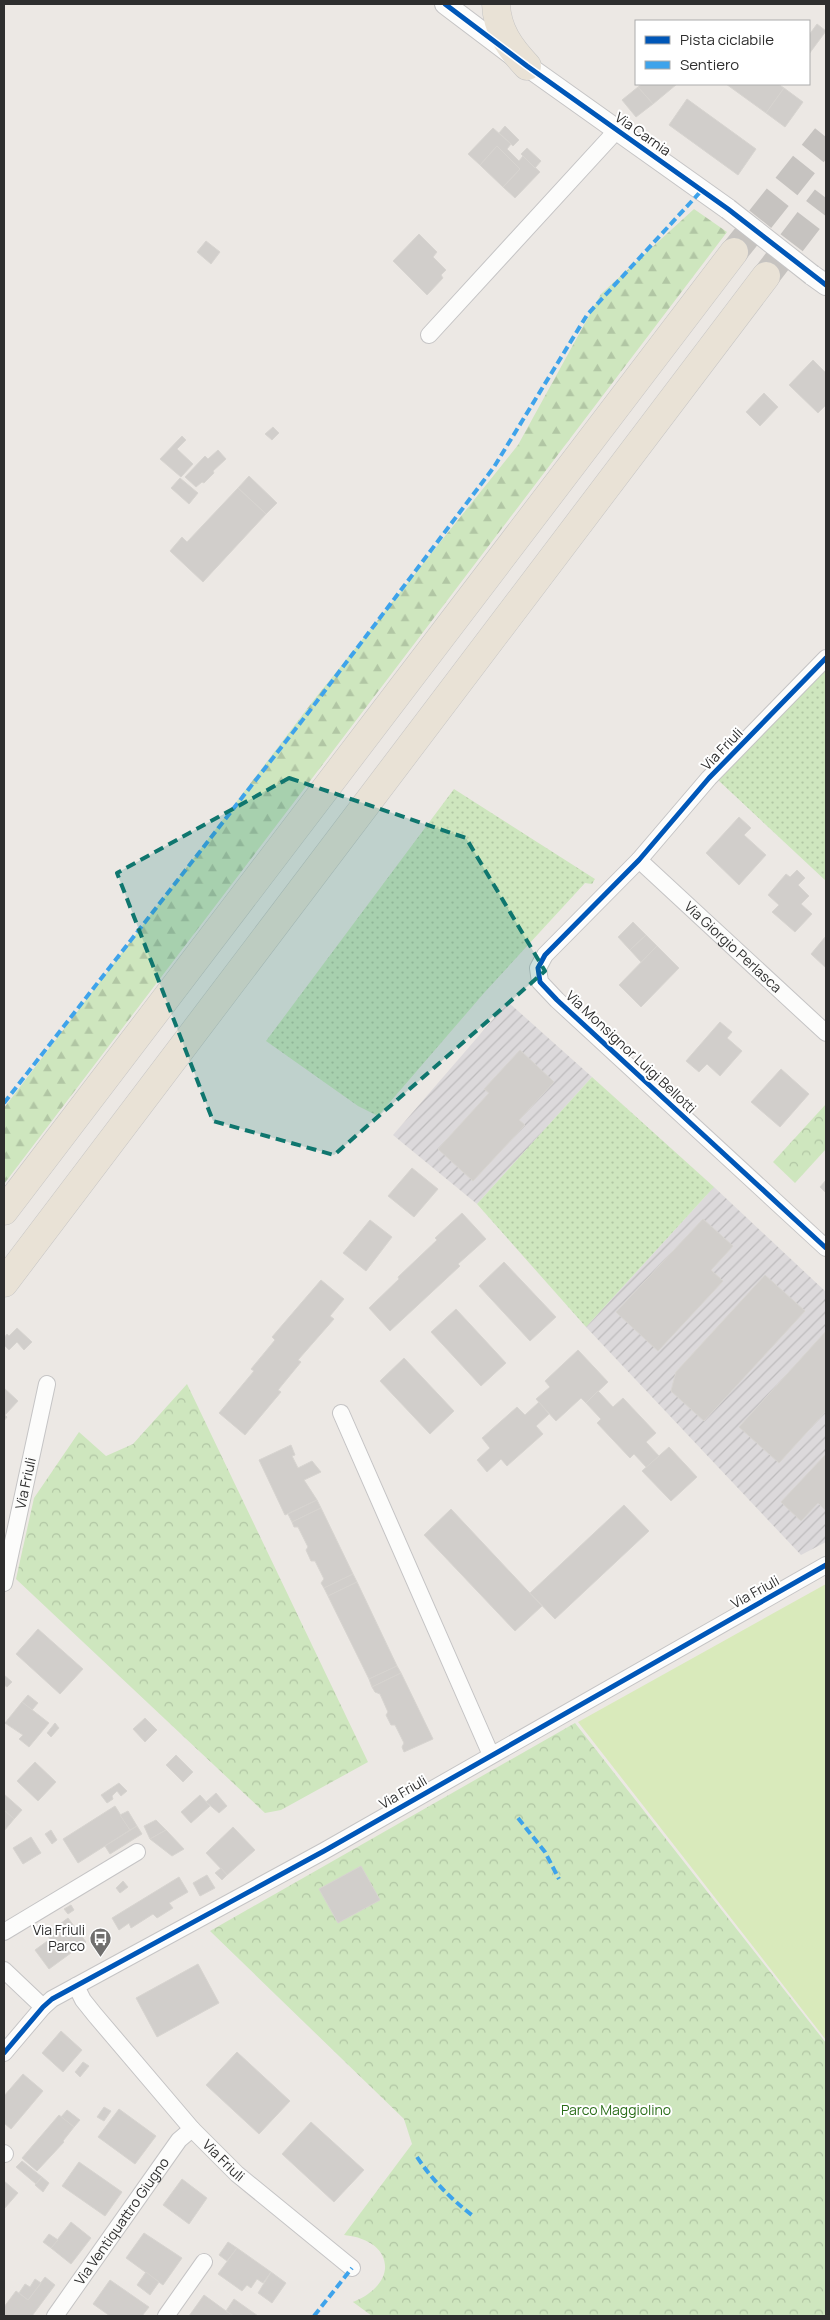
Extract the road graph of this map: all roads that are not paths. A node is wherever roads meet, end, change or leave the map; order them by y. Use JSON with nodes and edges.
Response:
{"nodes":[{"id":1,"x":445,"y":4,"type":"edge"},
{"id":2,"x":496,"y":4,"type":"edge"},
{"id":3,"x":527,"y":66,"type":"junction"},
{"id":4,"x":617,"y":130,"type":"junction"},
{"id":5,"x":734,"y":252,"type":"tunnel mouth"},
{"id":6,"x":766,"y":276,"type":"tunnel mouth"},
{"id":7,"x":819,"y":280,"type":"edge"},
{"id":8,"x":429,"y":335,"type":"dead end"},
{"id":9,"x":826,"y":658,"type":"edge"},
{"id":10,"x":639,"y":860,"type":"junction"},
{"id":11,"x":826,"y":1033,"type":"edge"},
{"id":12,"x":4,"y":1211,"type":"edge"},
{"id":13,"x":826,"y":1248,"type":"edge"},
{"id":14,"x":4,"y":1284,"type":"edge"},
{"id":15,"x":47,"y":1384,"type":"dead end"},
{"id":16,"x":342,"y":1413,"type":"dead end"},
{"id":17,"x":826,"y":1565,"type":"edge"},
{"id":18,"x":4,"y":1583,"type":"edge"},
{"id":19,"x":491,"y":1755,"type":"junction"},
{"id":20,"x":137,"y":1852,"type":"dead end"},
{"id":21,"x":4,"y":1932,"type":"edge"},
{"id":22,"x":4,"y":1970,"type":"edge"},
{"id":23,"x":76,"y":1986,"type":"junction"},
{"id":24,"x":43,"y":2007,"type":"junction"},
{"id":25,"x":4,"y":2053,"type":"edge"},
{"id":26,"x":192,"y":2129,"type":"junction"},
{"id":27,"x":204,"y":2262,"type":"dead end"},
{"id":28,"x":352,"y":2268,"type":"dead end"},
{"id":29,"x":55,"y":2316,"type":"edge"},
{"id":30,"x":166,"y":2316,"type":"edge"}],
"edges":[{"from":1,"to":3,"type":"street","name":"Via Carnia"},
{"from":2,"to":3,"type":"highway"},
{"from":3,"to":4,"type":"street","name":"Via Carnia"},
{"from":4,"to":7,"type":"street","name":"Via Carnia","bridge":true},
{"from":4,"to":8,"type":"street","name":"Via Carnia"},
{"from":5,"to":12,"type":"highway"},
{"from":6,"to":14,"type":"highway"},
{"from":9,"to":10,"type":"street","name":"Via Friuli"},
{"from":10,"to":11,"type":"street","name":"Via Giorgio Perlasca"},
{"from":10,"to":13,"type":"street","name":"Via Monsignor Luigi Bellotti"},
{"from":15,"to":18,"type":"street","name":"Via Friuli"},
{"from":16,"to":19,"type":"street"},
{"from":17,"to":19,"type":"street","name":"Via Friuli"},
{"from":19,"to":23,"type":"street","name":"Via Friuli"},
{"from":20,"to":21,"type":"street"},
{"from":22,"to":24,"type":"street"},
{"from":23,"to":24,"type":"street","name":"Via Friuli"},
{"from":23,"to":26,"type":"street","name":"Via Friuli"},
{"from":24,"to":25,"type":"street","name":"Via Friuli"},
{"from":26,"to":28,"type":"street","name":"Via Friuli"},
{"from":26,"to":29,"type":"street","name":"Via Ventiquattro Giugno"},
{"from":27,"to":30,"type":"street"}]}
